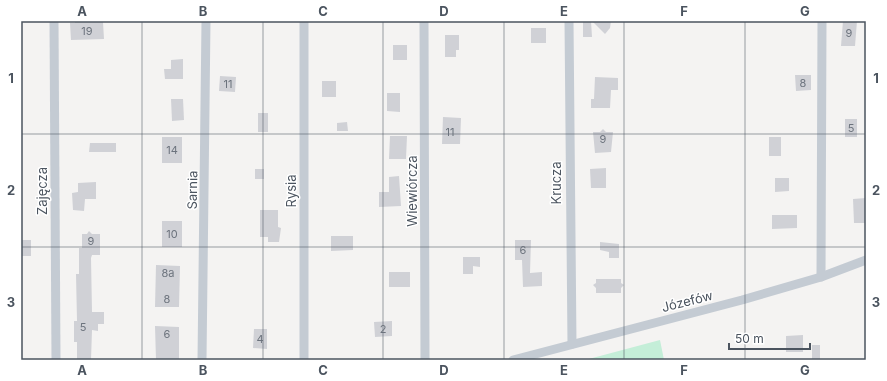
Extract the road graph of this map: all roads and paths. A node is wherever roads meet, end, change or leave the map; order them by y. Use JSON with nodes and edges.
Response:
{"nodes":[{"id":1,"x":54,"y":21,"type":"edge"},
{"id":2,"x":206,"y":21,"type":"edge"},
{"id":3,"x":304,"y":21,"type":"edge"},
{"id":4,"x":424,"y":21,"type":"edge"},
{"id":5,"x":569,"y":21,"type":"edge"},
{"id":6,"x":822,"y":21,"type":"edge"},
{"id":7,"x":866,"y":260,"type":"edge"},
{"id":8,"x":821,"y":277,"type":"junction"},
{"id":9,"x":572,"y":344,"type":"junction"},
{"id":10,"x":56,"y":360,"type":"edge"},
{"id":11,"x":202,"y":360,"type":"edge"},
{"id":12,"x":304,"y":360,"type":"edge"},
{"id":13,"x":425,"y":360,"type":"edge"},
{"id":14,"x":513,"y":360,"type":"edge"}],
"edges":[{"from":1,"to":10,"type":"street","name":"Zajęcza"},
{"from":2,"to":11,"type":"street","name":"Sarnia"},
{"from":3,"to":12,"type":"street","name":"Rysia"},
{"from":4,"to":13,"type":"street","name":"Wiewiórcza"},
{"from":5,"to":9,"type":"street","name":"Krucza"},
{"from":6,"to":8,"type":"street"},
{"from":7,"to":8,"type":"street","name":"Józefów"},
{"from":8,"to":9,"type":"street","name":"Józefów"},
{"from":9,"to":14,"type":"street","name":"Józefów"}]}
